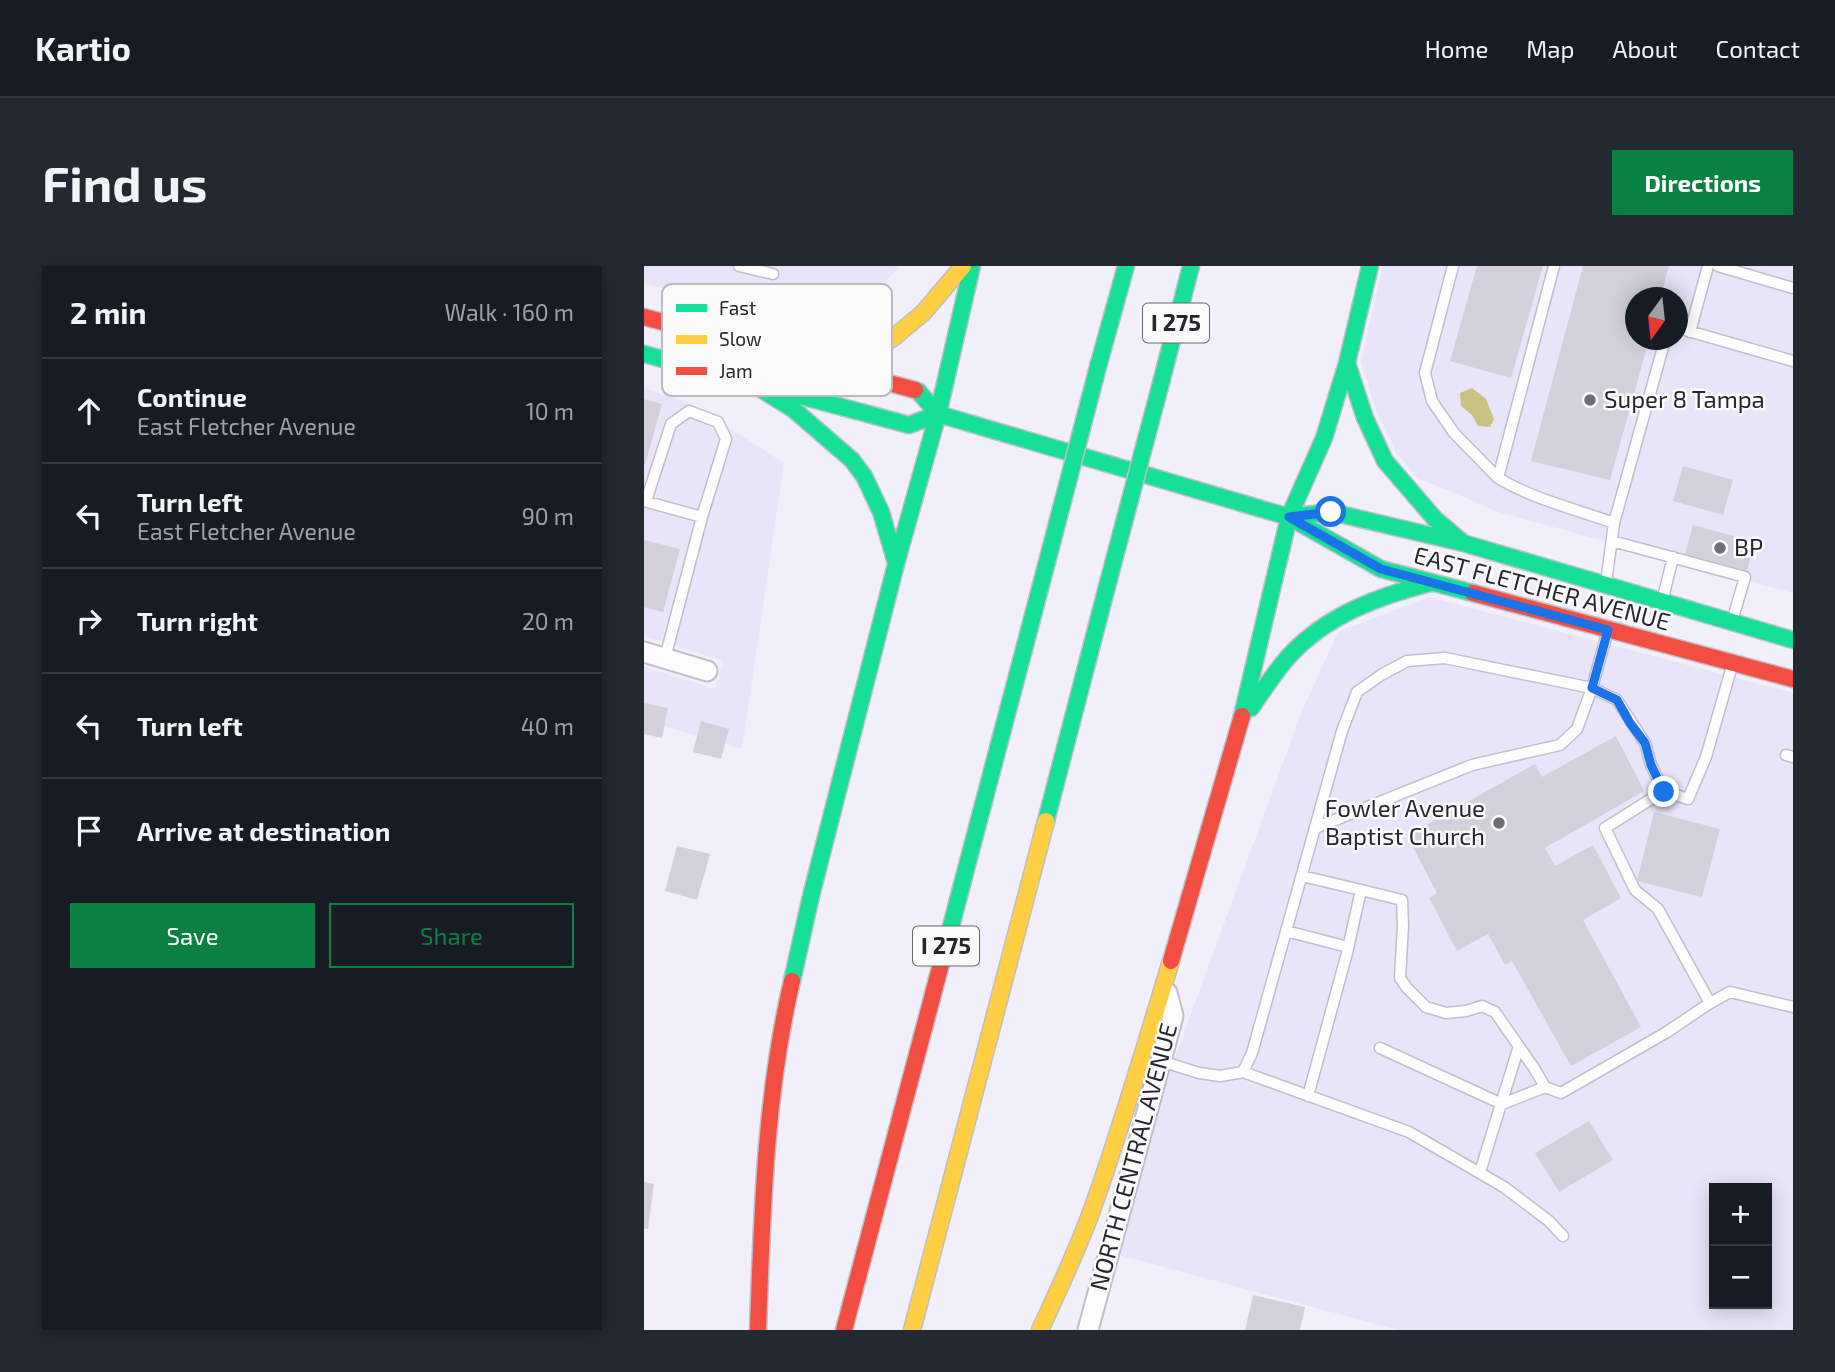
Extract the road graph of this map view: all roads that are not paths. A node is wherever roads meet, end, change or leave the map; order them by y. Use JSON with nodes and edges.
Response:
{"nodes":[{"id":1,"x":739,"y":266,"type":"edge"},
{"id":2,"x":963,"y":266,"type":"edge"},
{"id":3,"x":972,"y":266,"type":"edge"},
{"id":4,"x":1126,"y":266,"type":"edge"},
{"id":5,"x":1191,"y":266,"type":"edge"},
{"id":6,"x":1370,"y":266,"type":"edge"},
{"id":7,"x":1453,"y":266,"type":"edge"},
{"id":8,"x":1553,"y":266,"type":"edge"},
{"id":9,"x":1708,"y":266,"type":"edge"},
{"id":10,"x":1718,"y":266,"type":"edge"},
{"id":11,"x":773,"y":274,"type":"dead end"},
{"id":12,"x":1793,"y":288,"type":"edge"},
{"id":13,"x":644,"y":317,"type":"edge"},
{"id":14,"x":662,"y":322,"type":"edge"},
{"id":15,"x":1690,"y":332,"type":"joint"},
{"id":16,"x":892,"y":339,"type":"edge"},
{"id":17,"x":1662,"y":350,"type":"edge"},
{"id":18,"x":644,"y":354,"type":"edge"},
{"id":19,"x":662,"y":359,"type":"edge"},
{"id":20,"x":1793,"y":361,"type":"edge"},
{"id":21,"x":1347,"y":363,"type":"junction"},
{"id":22,"x":892,"y":384,"type":"edge"},
{"id":23,"x":772,"y":396,"type":"edge"},
{"id":24,"x":803,"y":396,"type":"edge"},
{"id":25,"x":938,"y":414,"type":"junction"},
{"id":26,"x":1498,"y":478,"type":"junction"},
{"id":27,"x":645,"y":501,"type":"edge"},
{"id":28,"x":702,"y":517,"type":"junction"},
{"id":29,"x":1289,"y":517,"type":"junction"},
{"id":30,"x":1614,"y":523,"type":"junction"},
{"id":31,"x":1612,"y":541,"type":"junction"},
{"id":32,"x":1463,"y":543,"type":"junction"},
{"id":33,"x":1673,"y":557,"type":"junction"},
{"id":34,"x":896,"y":564,"type":"junction"},
{"id":35,"x":1430,"y":583,"type":"junction"},
{"id":36,"x":1605,"y":585,"type":"junction"},
{"id":37,"x":1662,"y":602,"type":"junction"},
{"id":38,"x":1732,"y":622,"type":"junction"},
{"id":39,"x":1608,"y":630,"type":"junction"},
{"id":40,"x":1793,"y":640,"type":"edge"},
{"id":41,"x":644,"y":652,"type":"edge"},
{"id":42,"x":665,"y":658,"type":"junction"},
{"id":43,"x":1733,"y":663,"type":"junction"},
{"id":44,"x":707,"y":671,"type":"dead end"},
{"id":45,"x":1793,"y":679,"type":"edge"},
{"id":46,"x":1592,"y":688,"type":"junction"},
{"id":47,"x":1240,"y":724,"type":"junction"},
{"id":48,"x":1664,"y":792,"type":"junction"},
{"id":49,"x":1315,"y":828,"type":"junction"},
{"id":50,"x":1302,"y":876,"type":"junction"},
{"id":51,"x":1361,"y":890,"type":"junction"},
{"id":52,"x":1286,"y":931,"type":"junction"},
{"id":53,"x":1348,"y":947,"type":"junction"},
{"id":54,"x":1164,"y":983,"type":"junction"},
{"id":55,"x":1710,"y":1003,"type":"junction"},
{"id":56,"x":1793,"y":1007,"type":"edge"},
{"id":57,"x":1519,"y":1046,"type":"junction"},
{"id":58,"x":1380,"y":1048,"type":"dead end"},
{"id":59,"x":1161,"y":1061,"type":"junction"},
{"id":60,"x":1242,"y":1072,"type":"junction"},
{"id":61,"x":1545,"y":1087,"type":"junction"},
{"id":62,"x":1308,"y":1096,"type":"junction"},
{"id":63,"x":1502,"y":1104,"type":"junction"},
{"id":64,"x":1480,"y":1172,"type":"junction"},
{"id":65,"x":1563,"y":1236,"type":"dead end"},
{"id":66,"x":758,"y":1330,"type":"edge"},
{"id":67,"x":844,"y":1330,"type":"edge"},
{"id":68,"x":912,"y":1330,"type":"edge"},
{"id":69,"x":1040,"y":1330,"type":"edge"},
{"id":70,"x":1088,"y":1330,"type":"edge"}],
"edges":[{"from":1,"to":11,"type":"lane"},
{"from":2,"to":16,"type":"main road"},
{"from":3,"to":25,"type":"main road"},
{"from":4,"to":67,"type":"main road","number":"I 275","bridge":true},
{"from":5,"to":68,"type":"main road","number":"I 275","bridge":true},
{"from":6,"to":21,"type":"main road"},
{"from":7,"to":26,"type":"lane"},
{"from":8,"to":26,"type":"lane"},
{"from":9,"to":15,"type":"lane"},
{"from":10,"to":12,"type":"lane"},
{"from":13,"to":14,"type":"main road","name":"EAST FLETCHER AVENUE"},
{"from":15,"to":20,"type":"lane"},
{"from":17,"to":30,"type":"lane"},
{"from":18,"to":19,"type":"main road"},
{"from":21,"to":29,"type":"main road"},
{"from":21,"to":32,"type":"main road"},
{"from":22,"to":25,"type":"main road","name":"EAST FLETCHER AVENUE"},
{"from":23,"to":34,"type":"main road"},
{"from":24,"to":25,"type":"main road"},
{"from":25,"to":29,"type":"main road","name":"EAST FLETCHER AVENUE"},
{"from":25,"to":34,"type":"main road"},
{"from":26,"to":30,"type":"lane"},
{"from":27,"to":28,"type":"lane"},
{"from":27,"to":28,"type":"lane"},
{"from":28,"to":42,"type":"lane"},
{"from":29,"to":32,"type":"main road","name":"EAST FLETCHER AVENUE"},
{"from":29,"to":35,"type":"main road","name":"EAST FLETCHER AVENUE"},
{"from":29,"to":47,"type":"main road"},
{"from":30,"to":31,"type":"lane"},
{"from":31,"to":33,"type":"lane"},
{"from":31,"to":36,"type":"lane"},
{"from":32,"to":36,"type":"main road","name":"EAST FLETCHER AVENUE"},
{"from":33,"to":37,"type":"lane"},
{"from":33,"to":38,"type":"lane"},
{"from":34,"to":66,"type":"main road"},
{"from":35,"to":39,"type":"main road","name":"EAST FLETCHER AVENUE"},
{"from":35,"to":47,"type":"main road"},
{"from":36,"to":37,"type":"main road","name":"EAST FLETCHER AVENUE"},
{"from":37,"to":38,"type":"main road","name":"EAST FLETCHER AVENUE"},
{"from":38,"to":40,"type":"main road","name":"EAST FLETCHER AVENUE"},
{"from":39,"to":43,"type":"main road","name":"EAST FLETCHER AVENUE"},
{"from":39,"to":46,"type":"lane"},
{"from":41,"to":42,"type":"street"},
{"from":42,"to":44,"type":"street"},
{"from":43,"to":45,"type":"main road","name":"EAST FLETCHER AVENUE"},
{"from":43,"to":48,"type":"lane"},
{"from":46,"to":48,"type":"lane"},
{"from":46,"to":49,"type":"lane"},
{"from":46,"to":49,"type":"lane"},
{"from":47,"to":54,"type":"main road"},
{"from":48,"to":55,"type":"lane"},
{"from":49,"to":50,"type":"lane"},
{"from":50,"to":51,"type":"lane"},
{"from":50,"to":52,"type":"lane"},
{"from":51,"to":53,"type":"lane"},
{"from":51,"to":57,"type":"lane"},
{"from":52,"to":53,"type":"lane"},
{"from":52,"to":60,"type":"lane"},
{"from":53,"to":62,"type":"lane"},
{"from":54,"to":59,"type":"street","name":"NORTH CENTRAL AVENUE"},
{"from":54,"to":69,"type":"main road"},
{"from":55,"to":56,"type":"lane"},
{"from":55,"to":61,"type":"lane"},
{"from":57,"to":61,"type":"lane"},
{"from":57,"to":63,"type":"lane"},
{"from":58,"to":63,"type":"lane"},
{"from":59,"to":60,"type":"lane"},
{"from":59,"to":70,"type":"street","name":"NORTH CENTRAL AVENUE"},
{"from":60,"to":62,"type":"lane"},
{"from":61,"to":63,"type":"lane"},
{"from":62,"to":64,"type":"lane"},
{"from":63,"to":64,"type":"lane"},
{"from":64,"to":65,"type":"lane"}]}
